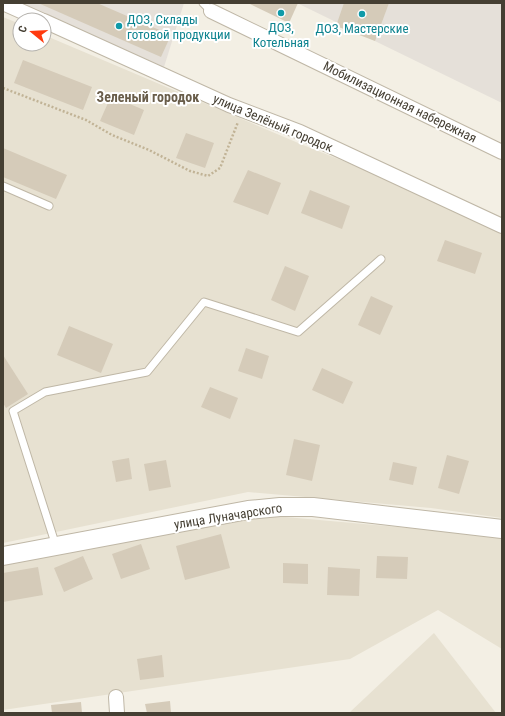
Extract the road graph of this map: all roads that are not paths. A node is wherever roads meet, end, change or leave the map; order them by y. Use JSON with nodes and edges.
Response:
{"nodes":[{"id":1,"x":3,"y":3,"type":"edge"},
{"id":2,"x":207,"y":7,"type":"edge"},
{"id":3,"x":23,"y":12,"type":"edge"},
{"id":4,"x":52,"y":25,"type":"edge"},
{"id":5,"x":502,"y":152,"type":"edge"},
{"id":6,"x":3,"y":186,"type":"edge"},
{"id":7,"x":49,"y":206,"type":"dead end"},
{"id":8,"x":502,"y":226,"type":"edge"},
{"id":9,"x":381,"y":259,"type":"dead end"},
{"id":10,"x":502,"y":529,"type":"edge"},
{"id":11,"x":57,"y":546,"type":"junction"},
{"id":12,"x":3,"y":556,"type":"edge"},
{"id":13,"x":116,"y":697,"type":"dead end"},
{"id":14,"x":117,"y":713,"type":"edge"}],
"edges":[{"from":1,"to":3,"type":"street","name":"улица Зелёный городок"},
{"from":2,"to":5,"type":"street","name":"Мобилизационная набережная"},
{"from":4,"to":8,"type":"street","name":"улица Зелёный городок"},
{"from":6,"to":7,"type":"lane"},
{"from":9,"to":11,"type":"lane"},
{"from":10,"to":11,"type":"street","name":"улица Луначарского"},
{"from":11,"to":12,"type":"street","name":"улица Луначарского"},
{"from":13,"to":14,"type":"street"}]}
